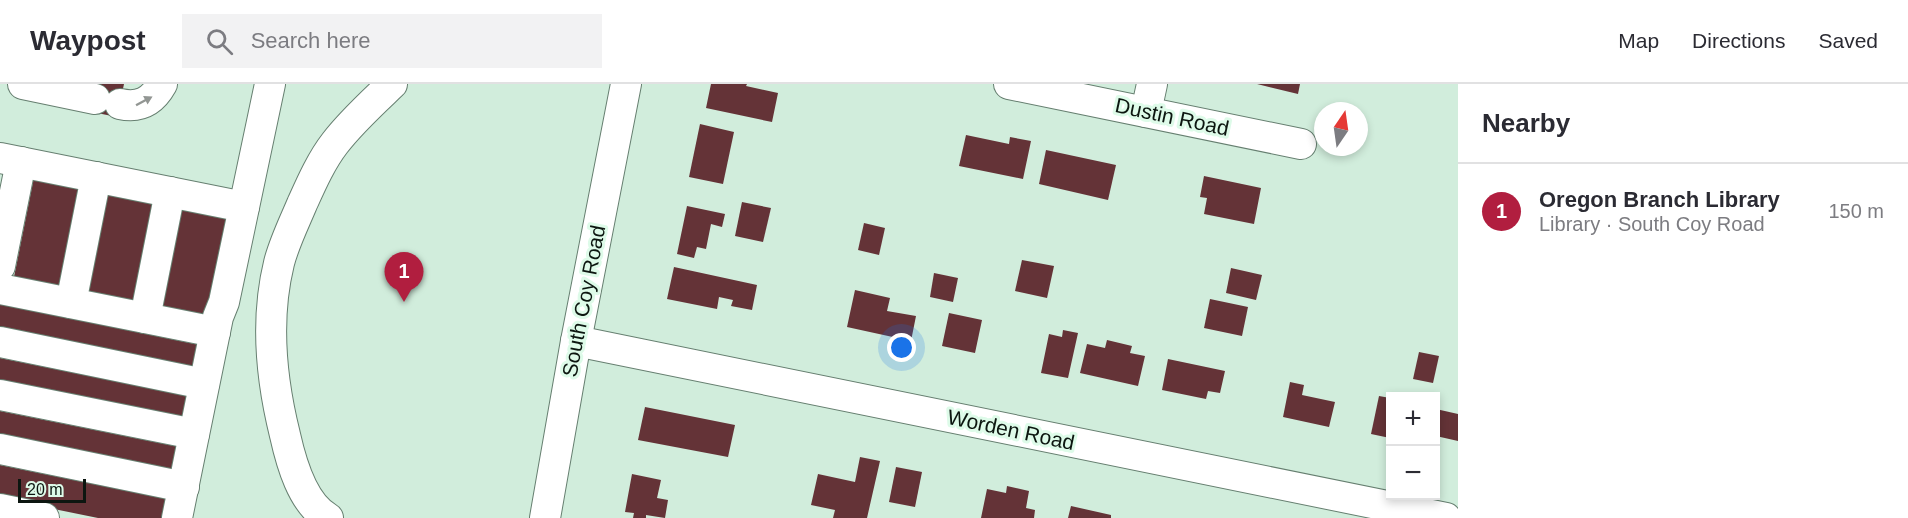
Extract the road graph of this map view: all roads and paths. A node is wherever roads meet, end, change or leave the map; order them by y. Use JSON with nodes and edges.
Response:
{"nodes":[{"id":1,"x":23,"y":84,"type":"edge"},
{"id":2,"x":162,"y":84,"type":"edge"},
{"id":3,"x":270,"y":84,"type":"edge"},
{"id":4,"x":392,"y":84,"type":"edge"},
{"id":5,"x":626,"y":84,"type":"edge"},
{"id":6,"x":1009,"y":84,"type":"edge"},
{"id":7,"x":1149,"y":98,"type":"edge"},
{"id":8,"x":1300,"y":144,"type":"dead end"},
{"id":9,"x":10,"y":160,"type":"edge"},
{"id":10,"x":96,"y":177,"type":"junction"},
{"id":11,"x":170,"y":192,"type":"junction"},
{"id":12,"x":244,"y":207,"type":"junction"},
{"id":13,"x":0,"y":266,"type":"edge"},
{"id":14,"x":0,"y":289,"type":"edge"},
{"id":15,"x":71,"y":303,"type":"junction"},
{"id":16,"x":145,"y":318,"type":"junction"},
{"id":17,"x":215,"y":332,"type":"junction"},
{"id":18,"x":576,"y":341,"type":"junction"},
{"id":19,"x":0,"y":342,"type":"edge"},
{"id":20,"x":204,"y":384,"type":"junction"},
{"id":21,"x":0,"y":395,"type":"edge"},
{"id":22,"x":194,"y":434,"type":"junction"},
{"id":23,"x":0,"y":449,"type":"edge"},
{"id":24,"x":184,"y":486,"type":"junction"},
{"id":25,"x":0,"y":509,"type":"edge"},
{"id":26,"x":44,"y":518,"type":"edge"},
{"id":27,"x":177,"y":518,"type":"edge"},
{"id":28,"x":328,"y":518,"type":"edge"},
{"id":29,"x":545,"y":518,"type":"edge"},
{"id":30,"x":1446,"y":518,"type":"edge"}],
"edges":[{"from":1,"to":2,"type":"street","one_way":true},
{"from":3,"to":12,"type":"street"},
{"from":4,"to":28,"type":"street"},
{"from":5,"to":18,"type":"street","name":"South Coy Road"},
{"from":6,"to":7,"type":"street","name":"Dustin Road"},
{"from":7,"to":8,"type":"street","name":"Dustin Road"},
{"from":9,"to":10,"type":"street"},
{"from":9,"to":13,"type":"street"},
{"from":10,"to":11,"type":"street"},
{"from":10,"to":15,"type":"street"},
{"from":11,"to":12,"type":"street"},
{"from":11,"to":16,"type":"street"},
{"from":12,"to":17,"type":"street"},
{"from":14,"to":15,"type":"street"},
{"from":15,"to":16,"type":"street"},
{"from":16,"to":17,"type":"street"},
{"from":17,"to":20,"type":"street"},
{"from":18,"to":29,"type":"street","name":"South Coy Road"},
{"from":18,"to":30,"type":"street","name":"Worden Road"},
{"from":19,"to":20,"type":"street"},
{"from":20,"to":22,"type":"street"},
{"from":21,"to":22,"type":"street"},
{"from":22,"to":24,"type":"street"},
{"from":23,"to":24,"type":"street"},
{"from":24,"to":27,"type":"street"},
{"from":25,"to":26,"type":"street"}]}
